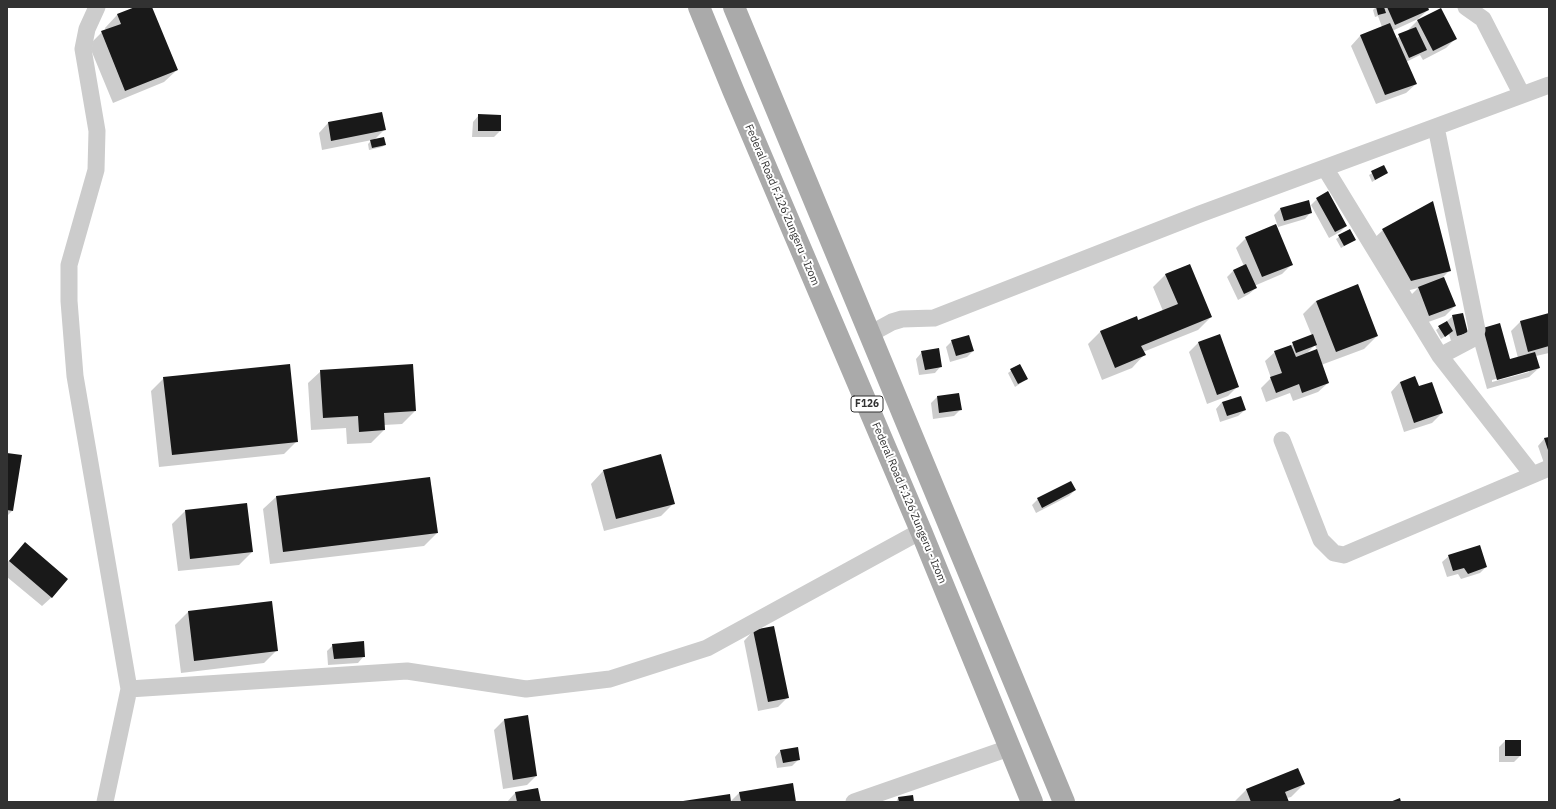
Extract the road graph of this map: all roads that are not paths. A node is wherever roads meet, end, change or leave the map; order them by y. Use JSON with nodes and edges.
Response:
{"nodes":[{"id":1,"x":98,"y":7,"type":"edge"},
{"id":2,"x":699,"y":7,"type":"edge"},
{"id":3,"x":734,"y":7,"type":"edge"},
{"id":4,"x":1466,"y":7,"type":"edge"},
{"id":5,"x":763,"y":76,"type":"junction"},
{"id":6,"x":1549,"y":85,"type":"edge"},
{"id":7,"x":733,"y":90,"type":"junction"},
{"id":8,"x":1522,"y":95,"type":"junction"},
{"id":9,"x":1436,"y":127,"type":"junction"},
{"id":10,"x":1325,"y":168,"type":"junction"},
{"id":11,"x":870,"y":334,"type":"junction"},
{"id":12,"x":1440,"y":356,"type":"junction"},
{"id":13,"x":1282,"y":440,"type":"dead end"},
{"id":14,"x":1549,"y":468,"type":"edge"},
{"id":15,"x":1532,"y":474,"type":"junction"},
{"id":16,"x":921,"y":531,"type":"junction"},
{"id":17,"x":129,"y":689,"type":"junction"},
{"id":18,"x":1009,"y":748,"type":"junction"},
{"id":19,"x":106,"y":802,"type":"edge"},
{"id":20,"x":854,"y":802,"type":"edge"},
{"id":21,"x":1032,"y":802,"type":"edge"},
{"id":22,"x":1064,"y":802,"type":"edge"}],
"edges":[{"from":1,"to":17,"type":"street"},
{"from":2,"to":7,"type":"main road","name":"Federal Road F.126 Zungeru - Izom","number":"F126"},
{"from":3,"to":5,"type":"main road","number":"F126"},
{"from":4,"to":8,"type":"street"},
{"from":5,"to":7,"type":"main road"},
{"from":5,"to":11,"type":"main road","number":"F126"},
{"from":6,"to":8,"type":"street"},
{"from":7,"to":16,"type":"main road","name":"Federal Road F.126 Zungeru - Izom","number":"F126"},
{"from":8,"to":9,"type":"street"},
{"from":9,"to":10,"type":"street"},
{"from":9,"to":12,"type":"street"},
{"from":10,"to":11,"type":"street"},
{"from":10,"to":12,"type":"street"},
{"from":11,"to":22,"type":"main road","number":"F126"},
{"from":12,"to":15,"type":"street"},
{"from":13,"to":15,"type":"street"},
{"from":14,"to":15,"type":"street"},
{"from":16,"to":17,"type":"street"},
{"from":16,"to":18,"type":"main road","name":"Federal Road F.126 Zungeru - Izom","number":"F126"},
{"from":17,"to":19,"type":"street"},
{"from":18,"to":20,"type":"street"},
{"from":18,"to":21,"type":"main road","name":"Federal Road F.126 Zungeru - Izom","number":"F126"}]}
